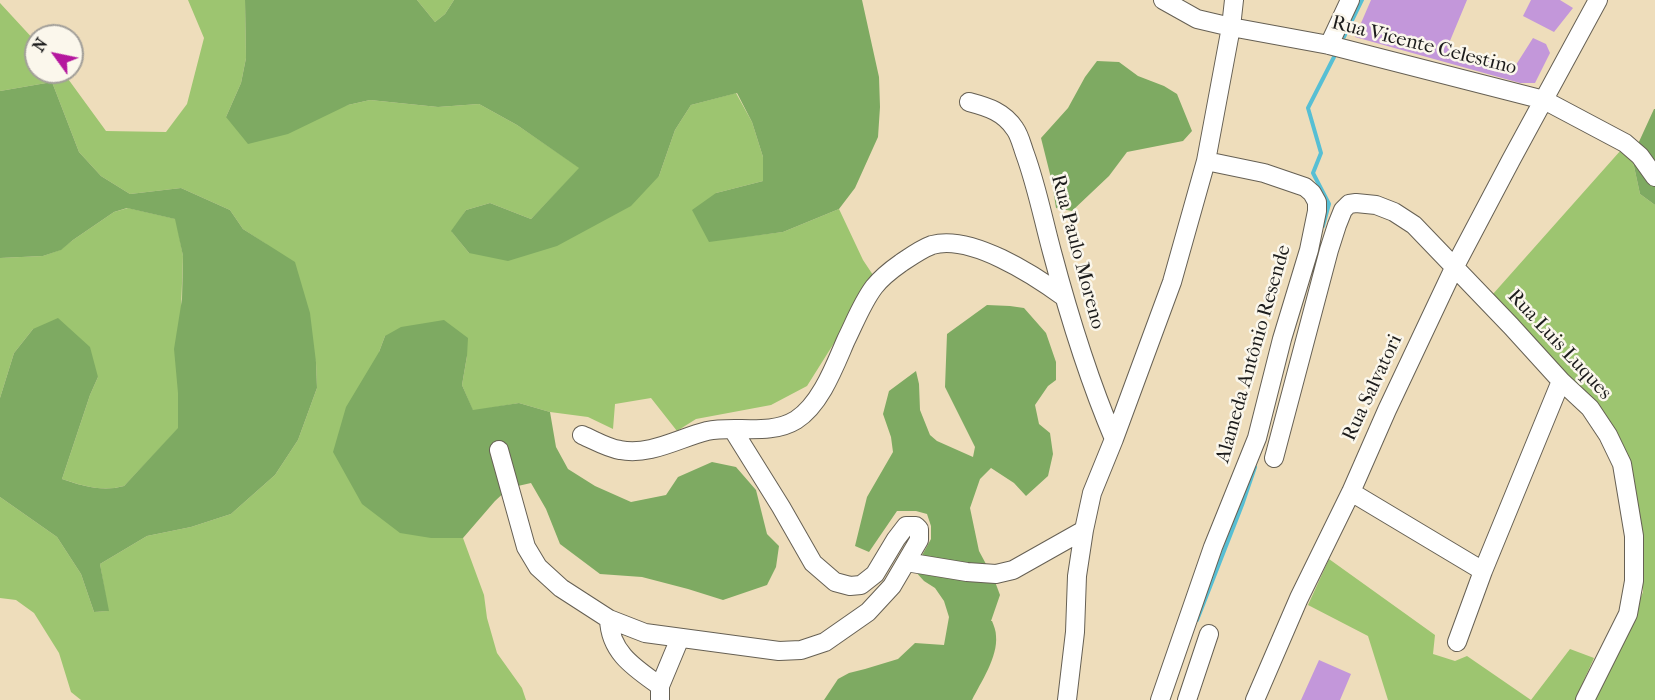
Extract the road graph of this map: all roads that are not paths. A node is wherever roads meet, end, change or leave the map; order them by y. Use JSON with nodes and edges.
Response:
{"nodes":[{"id":1,"x":1162,"y":0,"type":"edge"},
{"id":2,"x":1234,"y":0,"type":"edge"},
{"id":3,"x":1350,"y":0,"type":"edge"},
{"id":4,"x":1598,"y":0,"type":"edge"},
{"id":5,"x":1231,"y":27,"type":"junction"},
{"id":6,"x":1329,"y":45,"type":"junction"},
{"id":7,"x":1544,"y":100,"type":"junction"},
{"id":8,"x":969,"y":102,"type":"dead end"},
{"id":9,"x":1206,"y":161,"type":"junction"},
{"id":10,"x":1655,"y":177,"type":"edge"},
{"id":11,"x":1454,"y":268,"type":"junction"},
{"id":12,"x":1064,"y":297,"type":"junction"},
{"id":13,"x":1561,"y":381,"type":"junction"},
{"id":14,"x":733,"y":430,"type":"junction"},
{"id":15,"x":582,"y":435,"type":"dead end"},
{"id":16,"x":1114,"y":439,"type":"junction"},
{"id":17,"x":499,"y":450,"type":"dead end"},
{"id":18,"x":1274,"y":458,"type":"dead end"},
{"id":19,"x":1351,"y":492,"type":"junction"},
{"id":20,"x":1084,"y":530,"type":"junction"},
{"id":21,"x":906,"y":562,"type":"junction"},
{"id":22,"x":1483,"y":571,"type":"junction"},
{"id":23,"x":609,"y":619,"type":"junction"},
{"id":24,"x":1209,"y":634,"type":"dead end"},
{"id":25,"x":680,"y":638,"type":"junction"},
{"id":26,"x":1456,"y":642,"type":"dead end"},
{"id":27,"x":660,"y":693,"type":"edge"},
{"id":28,"x":1066,"y":700,"type":"edge"},
{"id":29,"x":1160,"y":700,"type":"edge"},
{"id":30,"x":1187,"y":700,"type":"edge"},
{"id":31,"x":1255,"y":700,"type":"edge"},
{"id":32,"x":1585,"y":700,"type":"edge"}],
"edges":[{"from":1,"to":5,"type":"street","name":"Rua Vicente Celestino"},
{"from":2,"to":5,"type":"street"},
{"from":3,"to":6,"type":"street"},
{"from":4,"to":7,"type":"street","name":"Rua Salvatori"},
{"from":5,"to":6,"type":"street","name":"Rua Vicente Celestino"},
{"from":5,"to":9,"type":"street"},
{"from":6,"to":7,"type":"street","name":"Rua Vicente Celestino"},
{"from":7,"to":10,"type":"street","name":"Rua Vicente Celestino"},
{"from":7,"to":11,"type":"street","name":"Rua Salvatori"},
{"from":8,"to":12,"type":"street","name":"Rua Paulo Moreno"},
{"from":9,"to":16,"type":"street"},
{"from":9,"to":29,"type":"street","name":"Alameda Antônio Resende"},
{"from":11,"to":13,"type":"street","name":"Rua Luis Luques"},
{"from":11,"to":18,"type":"street","name":"Rua Luis Luques"},
{"from":11,"to":19,"type":"street","name":"Rua Salvatori"},
{"from":12,"to":14,"type":"street"},
{"from":12,"to":16,"type":"street","name":"Rua Paulo Moreno"},
{"from":13,"to":22,"type":"street"},
{"from":13,"to":32,"type":"street","name":"Rua Luis Luques"},
{"from":14,"to":15,"type":"street"},
{"from":14,"to":21,"type":"street"},
{"from":16,"to":20,"type":"street"},
{"from":17,"to":23,"type":"street"},
{"from":19,"to":22,"type":"street"},
{"from":19,"to":31,"type":"street","name":"Rua Salvatori"},
{"from":20,"to":21,"type":"street"},
{"from":20,"to":28,"type":"street"},
{"from":21,"to":25,"type":"street"},
{"from":22,"to":26,"type":"street"},
{"from":23,"to":25,"type":"street"},
{"from":23,"to":27,"type":"street"},
{"from":24,"to":30,"type":"street"},
{"from":25,"to":27,"type":"street"}]}
